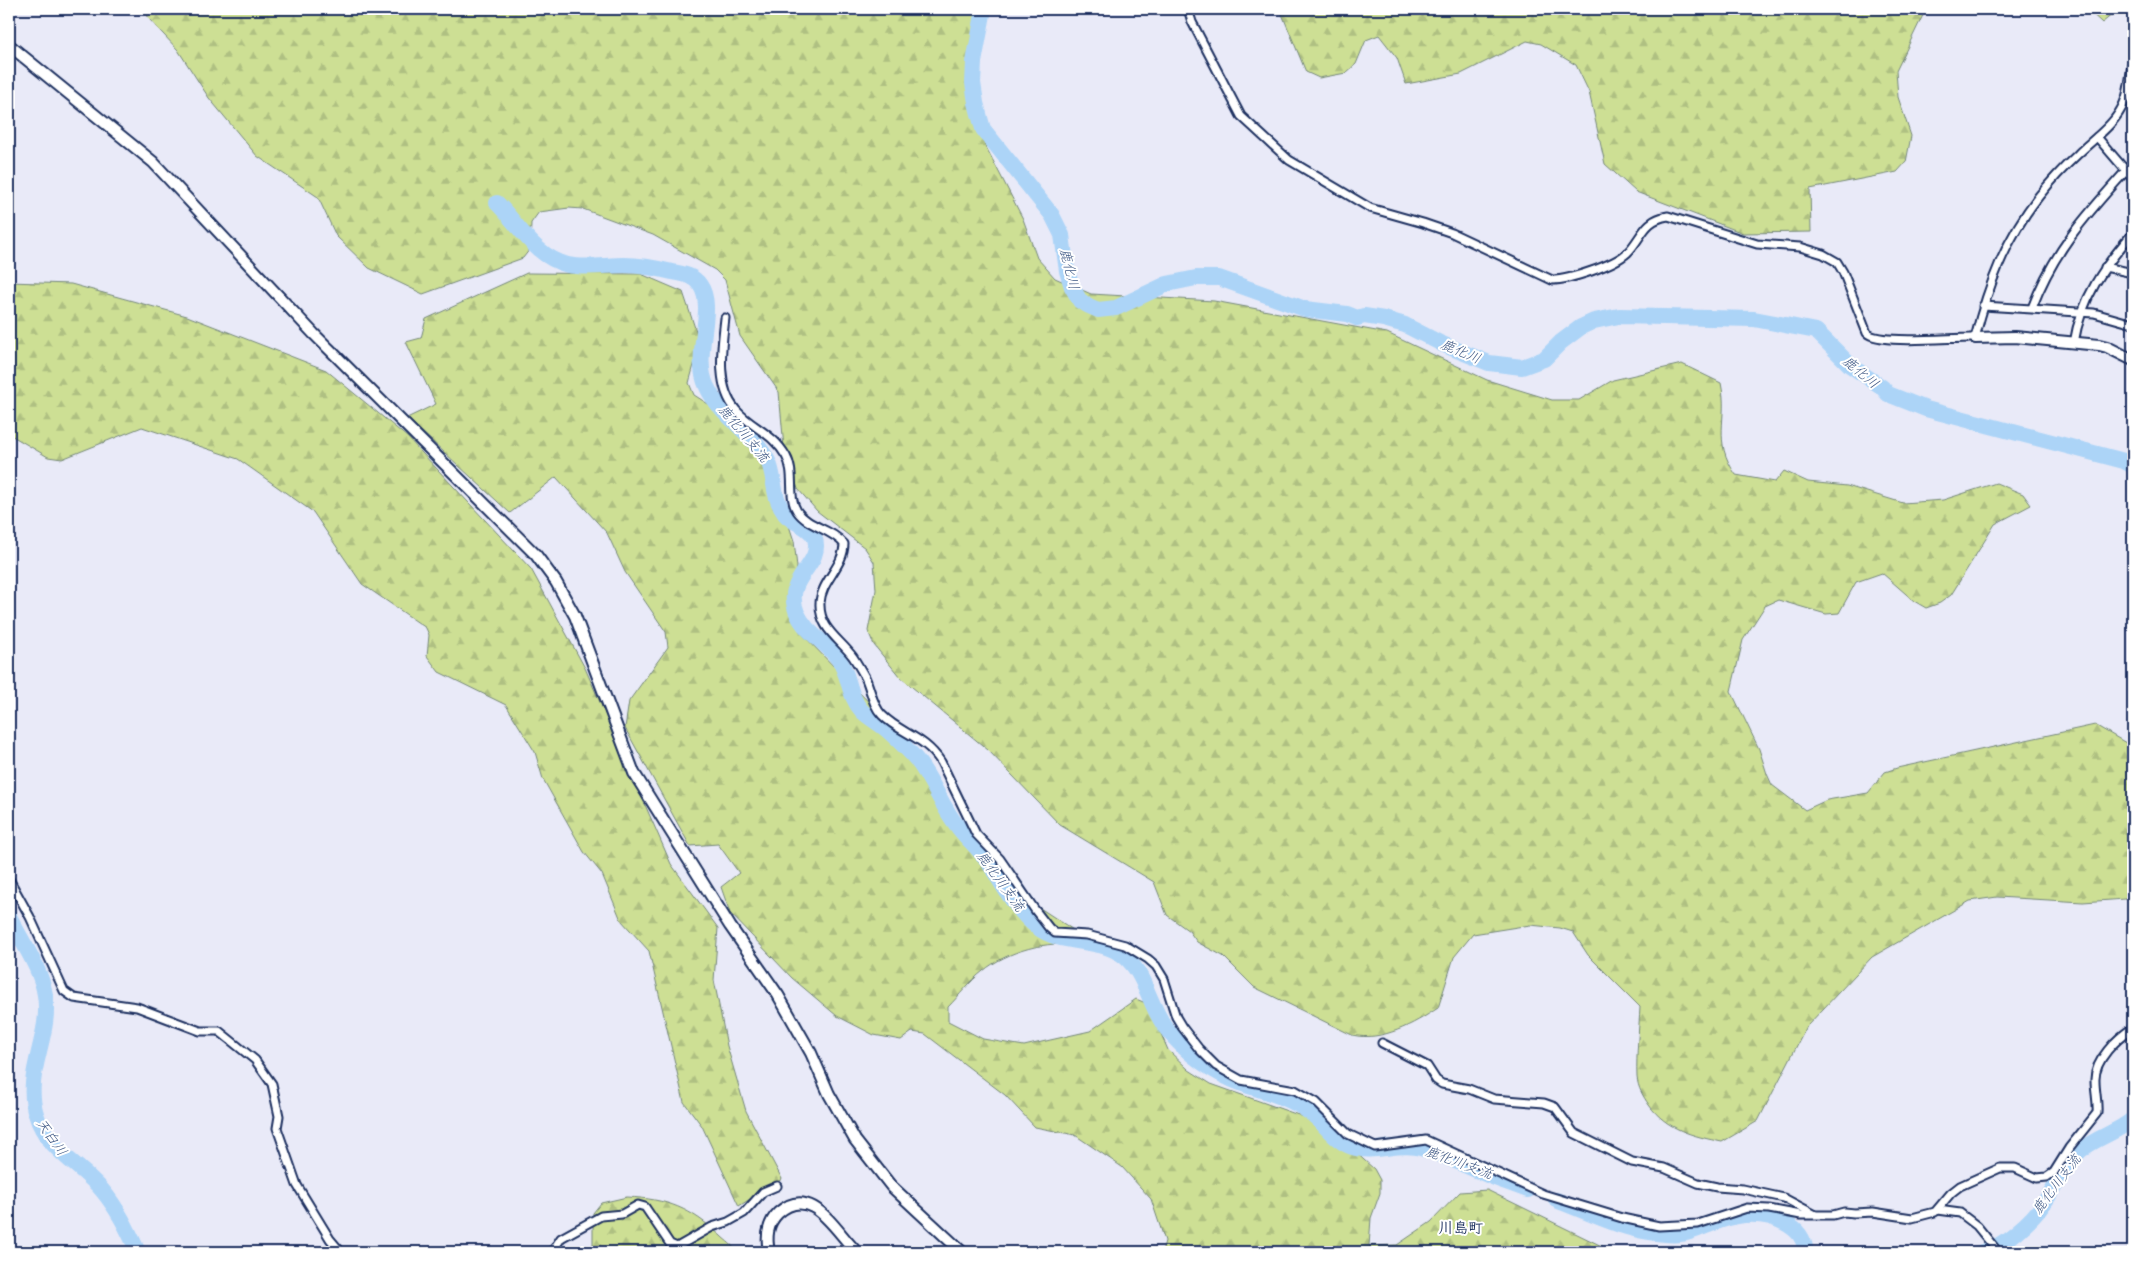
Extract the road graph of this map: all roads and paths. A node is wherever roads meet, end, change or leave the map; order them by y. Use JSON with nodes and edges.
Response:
{"nodes":[{"id":1,"x":1188,"y":9,"type":"edge"},
{"id":2,"x":9,"y":45,"type":"edge"},
{"id":3,"x":2133,"y":59,"type":"edge"},
{"id":4,"x":2131,"y":89,"type":"edge"},
{"id":5,"x":2097,"y":137,"type":"junction"},
{"id":6,"x":2133,"y":163,"type":"edge"},
{"id":7,"x":2126,"y":171,"type":"junction"},
{"id":8,"x":2133,"y":179,"type":"edge"},
{"id":9,"x":2133,"y":233,"type":"edge"},
{"id":10,"x":2105,"y":267,"type":"junction"},
{"id":11,"x":2133,"y":273,"type":"edge"},
{"id":12,"x":1983,"y":306,"type":"junction"},
{"id":13,"x":2032,"y":308,"type":"junction"},
{"id":14,"x":2082,"y":312,"type":"junction"},
{"id":15,"x":725,"y":318,"type":"dead end"},
{"id":16,"x":2133,"y":324,"type":"edge"},
{"id":17,"x":1975,"y":338,"type":"junction"},
{"id":18,"x":2074,"y":343,"type":"junction"},
{"id":19,"x":2133,"y":360,"type":"edge"},
{"id":20,"x":9,"y":879,"type":"edge"},
{"id":21,"x":2133,"y":1028,"type":"edge"},
{"id":22,"x":1382,"y":1043,"type":"dead end"},
{"id":23,"x":777,"y":1186,"type":"dead end"},
{"id":24,"x":1938,"y":1210,"type":"junction"},
{"id":25,"x":1814,"y":1215,"type":"junction"},
{"id":26,"x":341,"y":1252,"type":"edge"},
{"id":27,"x":552,"y":1252,"type":"edge"},
{"id":28,"x":769,"y":1252,"type":"edge"},
{"id":29,"x":857,"y":1252,"type":"edge"},
{"id":30,"x":962,"y":1252,"type":"edge"},
{"id":31,"x":1998,"y":1252,"type":"edge"}],
"edges":[{"from":1,"to":17,"type":"street"},
{"from":2,"to":30,"type":"street"},
{"from":3,"to":4,"type":"street"},
{"from":4,"to":5,"type":"street"},
{"from":5,"to":7,"type":"street"},
{"from":5,"to":12,"type":"street"},
{"from":6,"to":7,"type":"street"},
{"from":7,"to":8,"type":"street"},
{"from":7,"to":13,"type":"street"},
{"from":9,"to":10,"type":"street"},
{"from":10,"to":11,"type":"street"},
{"from":10,"to":14,"type":"street"},
{"from":12,"to":13,"type":"street"},
{"from":12,"to":17,"type":"street"},
{"from":13,"to":14,"type":"street"},
{"from":14,"to":16,"type":"street"},
{"from":14,"to":18,"type":"street"},
{"from":15,"to":25,"type":"street"},
{"from":17,"to":18,"type":"street"},
{"from":18,"to":19,"type":"street"},
{"from":20,"to":26,"type":"street"},
{"from":21,"to":24,"type":"street"},
{"from":22,"to":25,"type":"street"},
{"from":23,"to":27,"type":"street"},
{"from":24,"to":25,"type":"street"},
{"from":24,"to":31,"type":"street"},
{"from":28,"to":29,"type":"street"}]}
